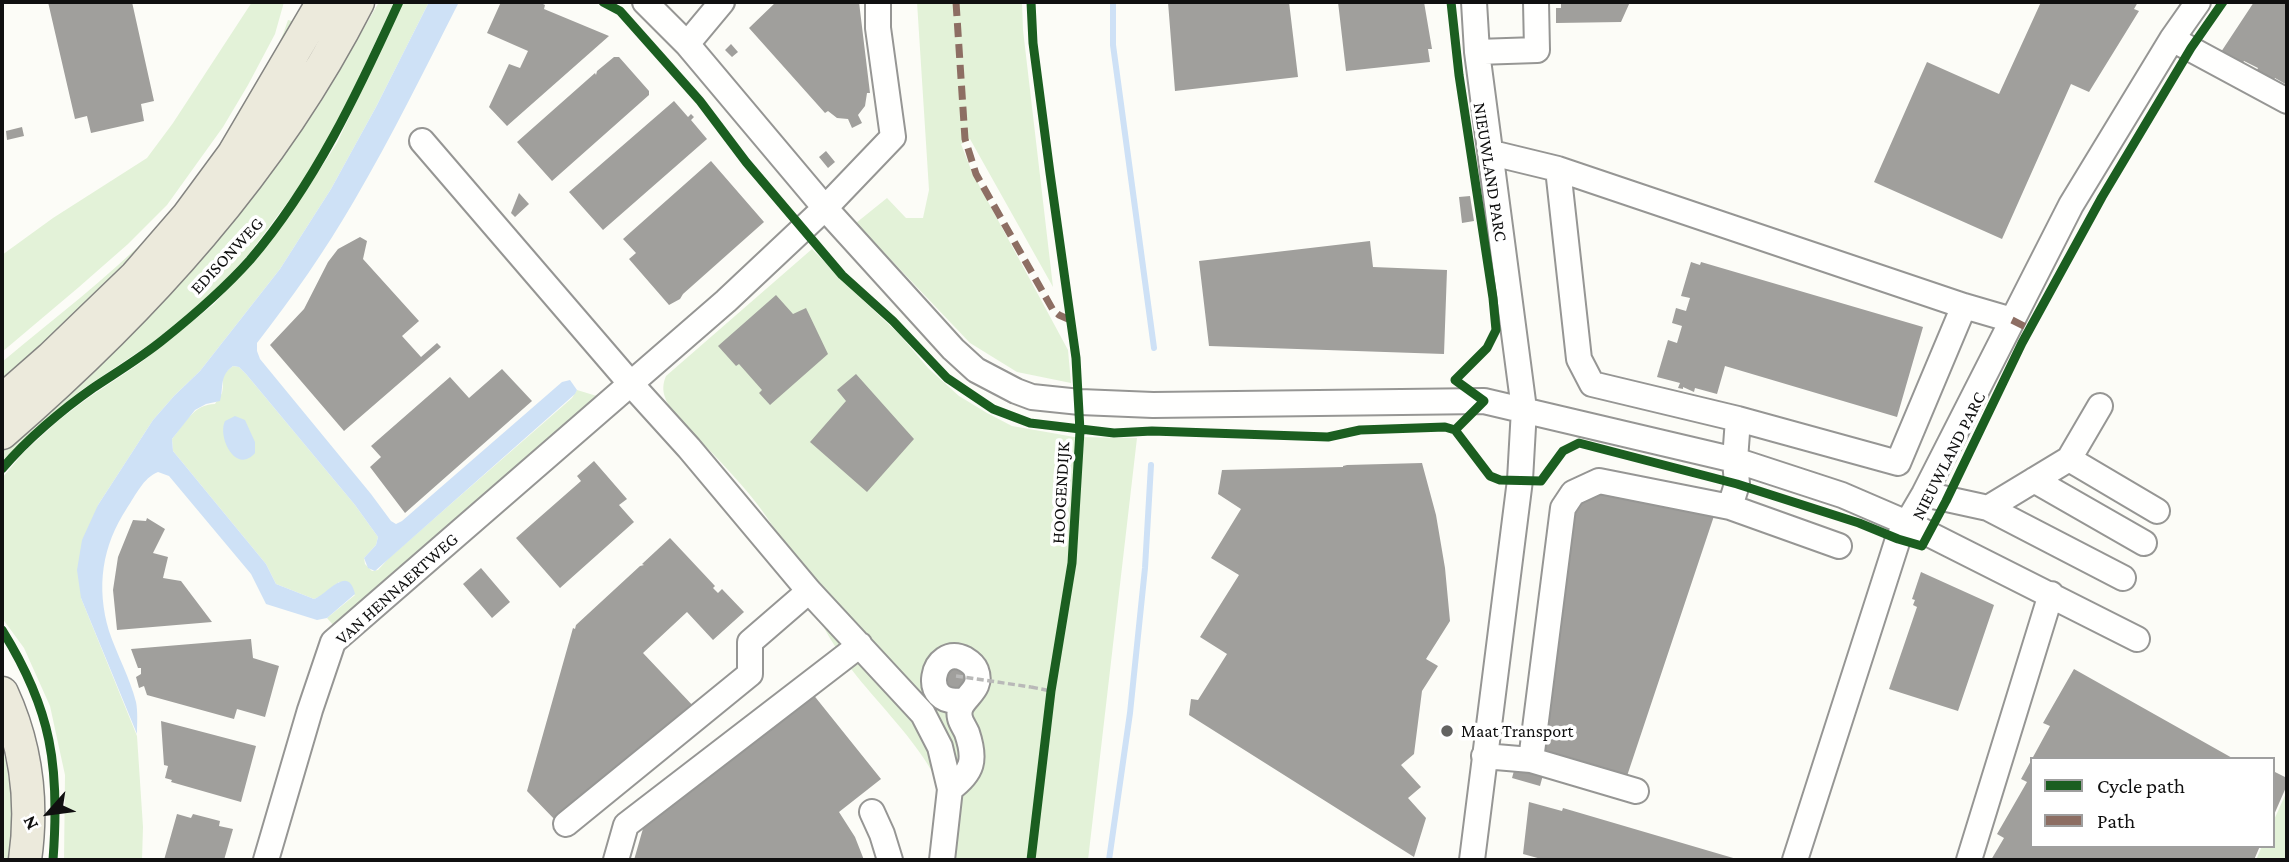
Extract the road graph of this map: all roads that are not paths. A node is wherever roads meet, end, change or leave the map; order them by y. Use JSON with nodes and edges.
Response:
{"nodes":[{"id":1,"x":323,"y":2,"type":"edge"},
{"id":2,"x":358,"y":2,"type":"edge"},
{"id":3,"x":645,"y":2,"type":"edge"},
{"id":4,"x":722,"y":2,"type":"edge"},
{"id":5,"x":878,"y":2,"type":"edge"},
{"id":6,"x":1474,"y":2,"type":"edge"},
{"id":7,"x":1536,"y":2,"type":"edge"},
{"id":8,"x":2198,"y":2,"type":"edge"},
{"id":9,"x":2172,"y":39,"type":"junction"},
{"id":10,"x":687,"y":44,"type":"junction"},
{"id":11,"x":1477,"y":51,"type":"junction"},
{"id":12,"x":2287,"y":101,"type":"edge"},
{"id":13,"x":422,"y":141,"type":"dead end"},
{"id":14,"x":1492,"y":153,"type":"junction"},
{"id":15,"x":1558,"y":169,"type":"junction"},
{"id":16,"x":825,"y":208,"type":"junction"},
{"id":17,"x":1964,"y":306,"type":"junction"},
{"id":18,"x":2012,"y":320,"type":"junction"},
{"id":19,"x":631,"y":384,"type":"junction"},
{"id":20,"x":2,"y":401,"type":"edge"},
{"id":21,"x":2100,"y":406,"type":"dead end"},
{"id":22,"x":1524,"y":409,"type":"junction"},
{"id":23,"x":1738,"y":419,"type":"junction"},
{"id":24,"x":2,"y":433,"type":"edge"},
{"id":25,"x":2069,"y":459,"type":"junction"},
{"id":26,"x":1735,"y":460,"type":"junction"},
{"id":27,"x":2034,"y":480,"type":"junction"},
{"id":28,"x":1924,"y":495,"type":"junction"},
{"id":29,"x":1730,"y":507,"type":"junction"},
{"id":30,"x":1988,"y":508,"type":"junction"},
{"id":31,"x":2157,"y":511,"type":"dead end"},
{"id":32,"x":1907,"y":523,"type":"junction"},
{"id":33,"x":2144,"y":543,"type":"dead end"},
{"id":34,"x":1839,"y":546,"type":"dead end"},
{"id":35,"x":2123,"y":578,"type":"dead end"},
{"id":36,"x":809,"y":592,"type":"junction"},
{"id":37,"x":2051,"y":594,"type":"junction"},
{"id":38,"x":2137,"y":639,"type":"dead end"},
{"id":39,"x":860,"y":645,"type":"junction"},
{"id":40,"x":946,"y":682,"type":"junction"},
{"id":41,"x":2,"y":693,"type":"edge"},
{"id":42,"x":909,"y":699,"type":"junction"},
{"id":43,"x":963,"y":700,"type":"junction"},
{"id":44,"x":1485,"y":756,"type":"junction"},
{"id":45,"x":1531,"y":761,"type":"junction"},
{"id":46,"x":950,"y":789,"type":"junction"},
{"id":47,"x":1636,"y":791,"type":"dead end"},
{"id":48,"x":872,"y":812,"type":"dead end"},
{"id":49,"x":566,"y":824,"type":"dead end"},
{"id":50,"x":25,"y":860,"type":"edge"},
{"id":51,"x":266,"y":860,"type":"edge"},
{"id":52,"x":615,"y":860,"type":"edge"},
{"id":53,"x":890,"y":860,"type":"edge"},
{"id":54,"x":942,"y":860,"type":"edge"},
{"id":55,"x":1472,"y":860,"type":"edge"},
{"id":56,"x":1795,"y":860,"type":"edge"},
{"id":57,"x":1969,"y":860,"type":"edge"}],
"edges":[{"from":1,"to":20,"type":"main road"},
{"from":2,"to":24,"type":"main road","name":"EDISONWEG"},
{"from":3,"to":10,"type":"street","name":"NIEUWLAND PARC"},
{"from":4,"to":10,"type":"street"},
{"from":5,"to":16,"type":"street","name":"VAN HENNAERTWEG"},
{"from":6,"to":11,"type":"street","name":"NIEUWLAND PARC"},
{"from":7,"to":11,"type":"street"},
{"from":8,"to":9,"type":"street","name":"NIEUWLAND PARC"},
{"from":9,"to":12,"type":"street"},
{"from":9,"to":18,"type":"street","name":"NIEUWLAND PARC"},
{"from":10,"to":16,"type":"street","name":"NIEUWLAND PARC"},
{"from":11,"to":14,"type":"street","name":"NIEUWLAND PARC"},
{"from":13,"to":19,"type":"street"},
{"from":14,"to":15,"type":"street"},
{"from":14,"to":22,"type":"street","name":"NIEUWLAND PARC"},
{"from":15,"to":17,"type":"street"},
{"from":15,"to":23,"type":"street"},
{"from":16,"to":19,"type":"street","name":"VAN HENNAERTWEG"},
{"from":16,"to":22,"type":"street","name":"NIEUWLAND PARC"},
{"from":17,"to":18,"type":"street"},
{"from":17,"to":23,"type":"street"},
{"from":18,"to":28,"type":"street","name":"NIEUWLAND PARC"},
{"from":19,"to":36,"type":"street"},
{"from":19,"to":51,"type":"street","name":"VAN HENNAERTWEG"},
{"from":21,"to":25,"type":"street"},
{"from":22,"to":26,"type":"street","name":"NIEUWLAND PARC"},
{"from":22,"to":44,"type":"street","name":"NIEUWLAND PARC"},
{"from":23,"to":26,"type":"street"},
{"from":25,"to":27,"type":"street"},
{"from":25,"to":31,"type":"street"},
{"from":26,"to":29,"type":"street"},
{"from":26,"to":32,"type":"street","name":"NIEUWLAND PARC"},
{"from":27,"to":30,"type":"street"},
{"from":27,"to":33,"type":"street"},
{"from":28,"to":30,"type":"street"},
{"from":28,"to":32,"type":"street","name":"NIEUWLAND PARC"},
{"from":29,"to":34,"type":"street"},
{"from":29,"to":45,"type":"street"},
{"from":30,"to":35,"type":"street"},
{"from":32,"to":37,"type":"street","name":"NIEUWLAND PARC"},
{"from":32,"to":56,"type":"street"},
{"from":36,"to":39,"type":"street"},
{"from":36,"to":49,"type":"street"},
{"from":37,"to":38,"type":"street","name":"NIEUWLAND PARC"},
{"from":37,"to":57,"type":"street"},
{"from":39,"to":42,"type":"street"},
{"from":39,"to":52,"type":"street"},
{"from":40,"to":42,"type":"street"},
{"from":40,"to":43,"type":"street"},
{"from":40,"to":43,"type":"street"},
{"from":41,"to":50,"type":"main road"},
{"from":42,"to":46,"type":"street"},
{"from":43,"to":46,"type":"street"},
{"from":44,"to":45,"type":"street"},
{"from":44,"to":55,"type":"street","name":"NIEUWLAND PARC"},
{"from":45,"to":47,"type":"street"},
{"from":46,"to":54,"type":"street"},
{"from":48,"to":53,"type":"street"}]}
